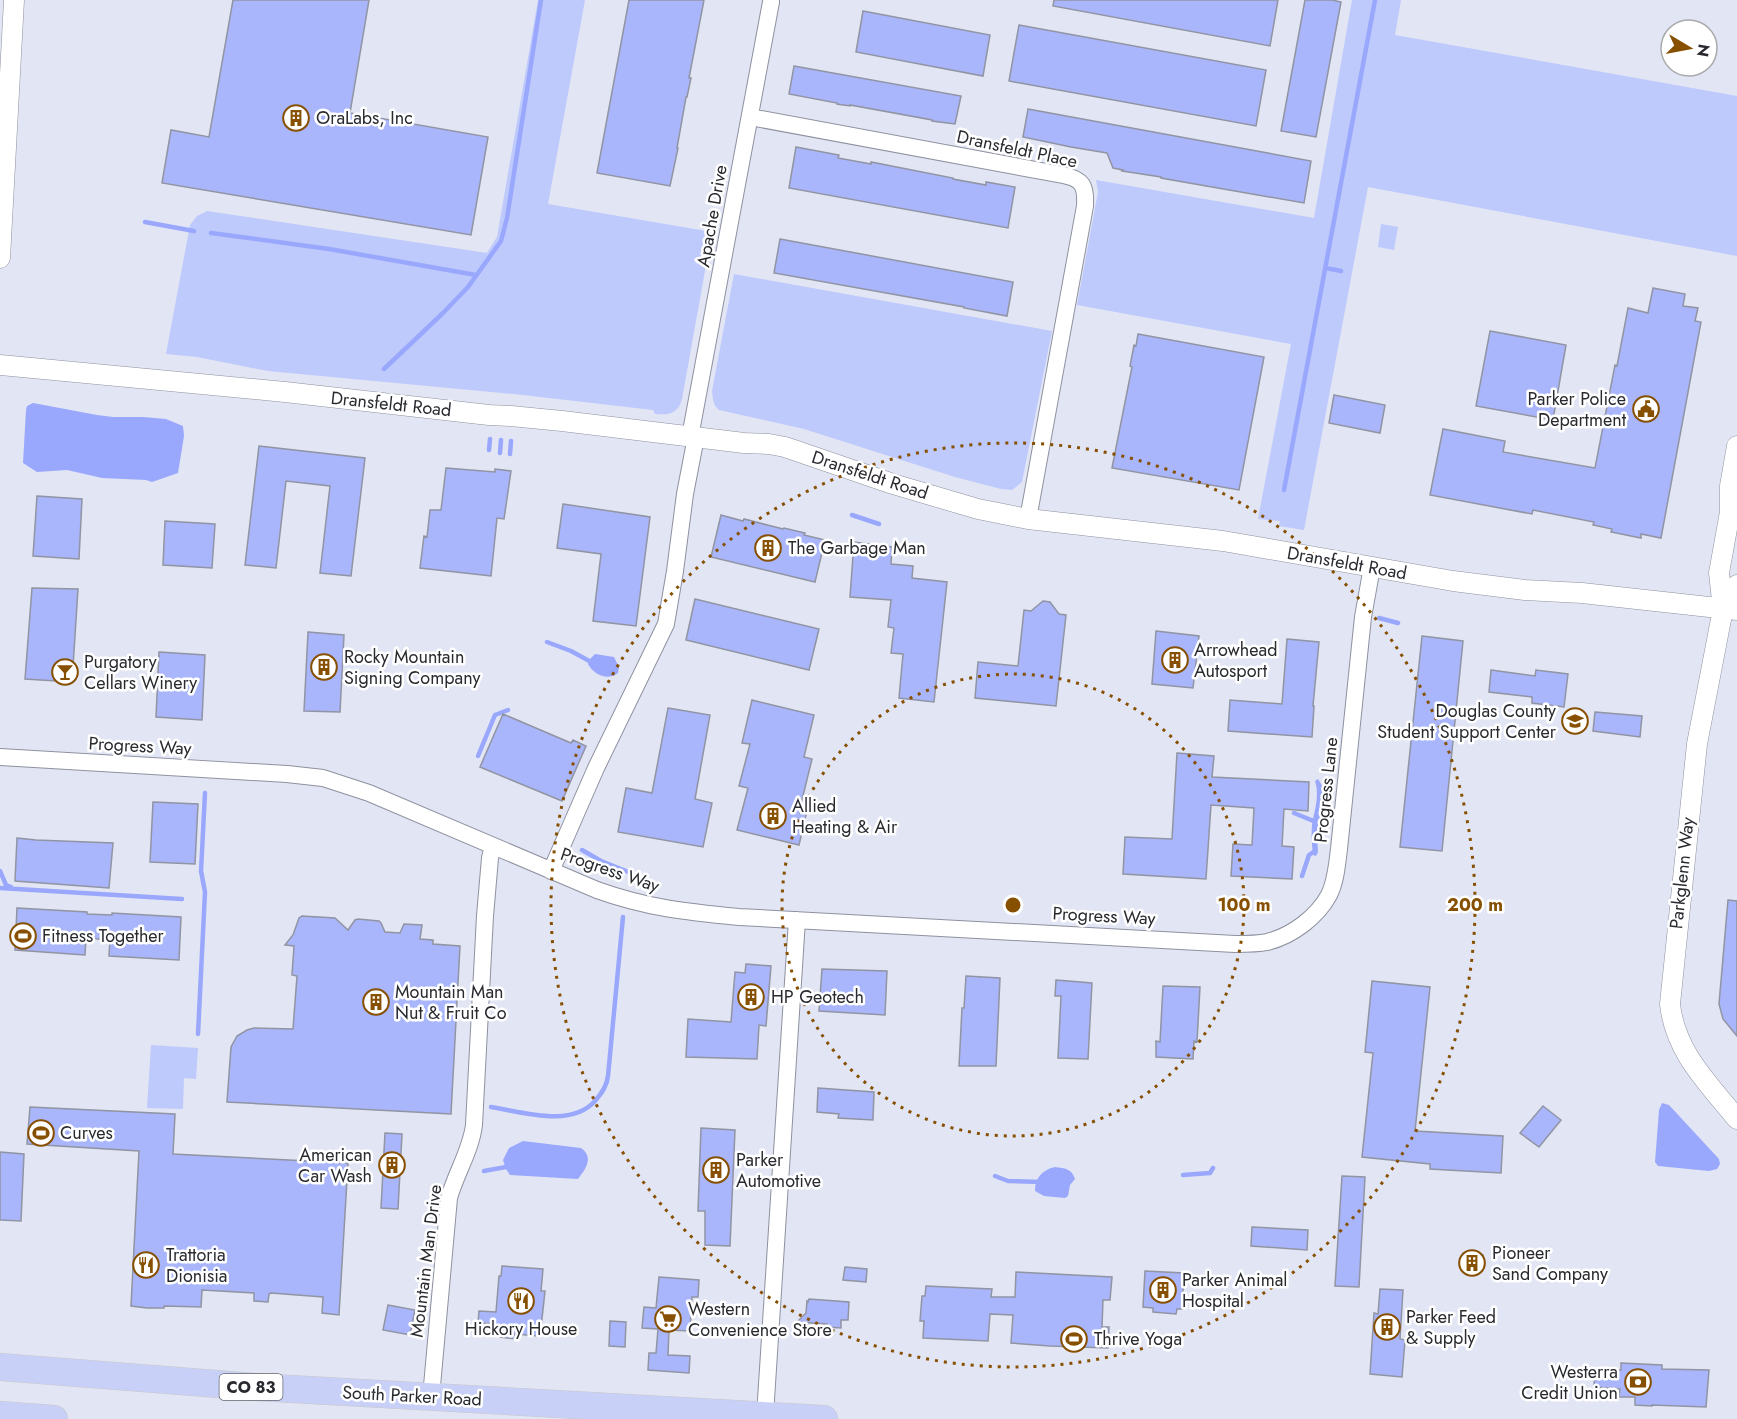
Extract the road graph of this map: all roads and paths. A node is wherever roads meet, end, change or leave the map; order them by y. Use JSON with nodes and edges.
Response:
{"nodes":[{"id":1,"x":14,"y":0,"type":"edge"},
{"id":2,"x":771,"y":2,"type":"dead end"},
{"id":3,"x":750,"y":117,"type":"junction"},
{"id":4,"x":0,"y":258,"type":"edge"},
{"id":5,"x":0,"y":365,"type":"edge"},
{"id":6,"x":693,"y":437,"type":"junction"},
{"id":7,"x":1737,"y":446,"type":"edge"},
{"id":8,"x":1028,"y":519,"type":"junction"},
{"id":9,"x":1372,"y":567,"type":"junction"},
{"id":10,"x":1737,"y":585,"type":"edge"},
{"id":11,"x":1730,"y":609,"type":"edge"},
{"id":12,"x":0,"y":757,"type":"edge"},
{"id":13,"x":493,"y":846,"type":"junction"},
{"id":14,"x":551,"y":871,"type":"junction"},
{"id":15,"x":797,"y":920,"type":"junction"},
{"id":16,"x":1224,"y":943,"type":"joint"},
{"id":17,"x":1737,"y":1119,"type":"edge"},
{"id":18,"x":0,"y":1367,"type":"edge"},
{"id":19,"x":431,"y":1397,"type":"junction"},
{"id":20,"x":0,"y":1415,"type":"edge"},
{"id":21,"x":765,"y":1416,"type":"junction"},
{"id":22,"x":54,"y":1419,"type":"edge"},
{"id":23,"x":824,"y":1419,"type":"edge"}],
"edges":[{"from":1,"to":4,"type":"street"},
{"from":2,"to":3,"type":"street","name":"Apache Drive"},
{"from":3,"to":6,"type":"street","name":"Apache Drive"},
{"from":3,"to":8,"type":"street","name":"Dransfeldt Place"},
{"from":5,"to":6,"type":"street","name":"Dransfeldt Road"},
{"from":6,"to":8,"type":"street","name":"Dransfeldt Road"},
{"from":6,"to":14,"type":"street","name":"Apache Drive"},
{"from":7,"to":11,"type":"street"},
{"from":8,"to":9,"type":"street","name":"Dransfeldt Road"},
{"from":9,"to":11,"type":"street","name":"Dransfeldt Road"},
{"from":9,"to":16,"type":"street","name":"Progress Lane"},
{"from":10,"to":11,"type":"street"},
{"from":11,"to":17,"type":"street","name":"Parkglenn Way"},
{"from":12,"to":13,"type":"street","name":"Progress Way"},
{"from":13,"to":14,"type":"street","name":"Progress Way"},
{"from":13,"to":19,"type":"street","name":"Mountain Man Drive"},
{"from":14,"to":15,"type":"street","name":"Progress Way"},
{"from":15,"to":16,"type":"street","name":"Progress Way"},
{"from":15,"to":21,"type":"street"},
{"from":18,"to":19,"type":"highway","name":"South Parker Road","number":"CO 83"},
{"from":19,"to":21,"type":"highway","name":"South Parker Road","number":"CO 83"},
{"from":20,"to":22,"type":"highway"},
{"from":21,"to":23,"type":"highway","name":"South Parker Road","number":"CO 83"}]}
